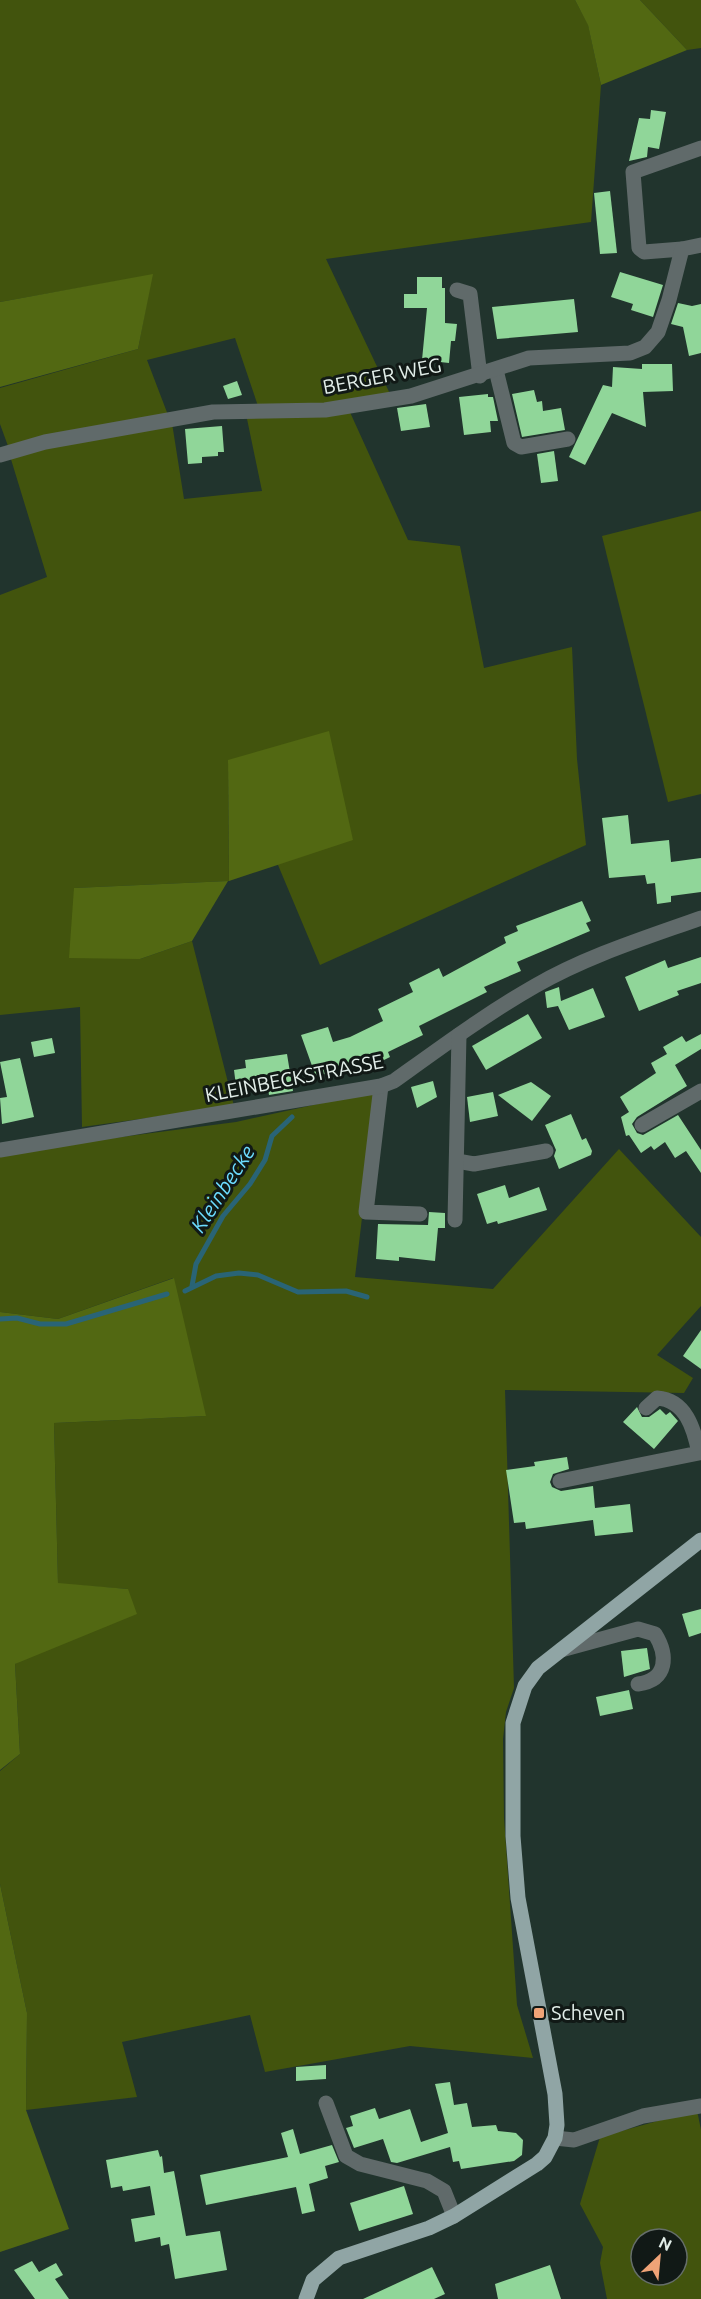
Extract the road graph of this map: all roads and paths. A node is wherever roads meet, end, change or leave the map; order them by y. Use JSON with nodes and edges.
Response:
{"nodes":[{"id":1,"x":701,"y":148,"type":"edge"},
{"id":2,"x":701,"y":245,"type":"edge"},
{"id":3,"x":682,"y":249,"type":"junction"},
{"id":4,"x":457,"y":290,"type":"dead end"},
{"id":5,"x":496,"y":370,"type":"junction"},
{"id":6,"x":480,"y":375,"type":"junction"},
{"id":7,"x":568,"y":439,"type":"dead end"},
{"id":8,"x":0,"y":455,"type":"edge"},
{"id":9,"x":701,"y":918,"type":"edge"},
{"id":10,"x":459,"y":1035,"type":"junction"},
{"id":11,"x":381,"y":1086,"type":"junction"},
{"id":12,"x":701,"y":1091,"type":"edge"},
{"id":13,"x":642,"y":1125,"type":"dead end"},
{"id":14,"x":0,"y":1150,"type":"edge"},
{"id":15,"x":546,"y":1151,"type":"dead end"},
{"id":16,"x":457,"y":1161,"type":"junction"},
{"id":17,"x":420,"y":1214,"type":"dead end"},
{"id":18,"x":455,"y":1220,"type":"dead end"},
{"id":19,"x":646,"y":1408,"type":"dead end"},
{"id":20,"x":700,"y":1454,"type":"edge"},
{"id":21,"x":560,"y":1480,"type":"dead end"},
{"id":22,"x":701,"y":1540,"type":"edge"},
{"id":23,"x":558,"y":1651,"type":"junction"},
{"id":24,"x":638,"y":1684,"type":"dead end"},
{"id":25,"x":326,"y":2103,"type":"dead end"},
{"id":26,"x":701,"y":2106,"type":"edge"},
{"id":27,"x":556,"y":2131,"type":"junction"},
{"id":28,"x":454,"y":2216,"type":"junction"},
{"id":29,"x":306,"y":2299,"type":"edge"}],
"edges":[{"from":1,"to":3,"type":"street"},
{"from":2,"to":3,"type":"street"},
{"from":3,"to":5,"type":"street","name":"BERGER WEG"},
{"from":4,"to":6,"type":"street"},
{"from":5,"to":6,"type":"street","name":"BERGER WEG"},
{"from":5,"to":7,"type":"street"},
{"from":6,"to":8,"type":"street","name":"BERGER WEG"},
{"from":9,"to":10,"type":"street","name":"KLEINBECKSTRASSE"},
{"from":10,"to":11,"type":"street","name":"KLEINBECKSTRASSE"},
{"from":10,"to":16,"type":"street"},
{"from":11,"to":14,"type":"street","name":"KLEINBECKSTRASSE"},
{"from":11,"to":17,"type":"street"},
{"from":12,"to":13,"type":"street"},
{"from":15,"to":16,"type":"street"},
{"from":16,"to":18,"type":"street"},
{"from":19,"to":20,"type":"street"},
{"from":20,"to":21,"type":"street"},
{"from":22,"to":23,"type":"main road"},
{"from":23,"to":24,"type":"street"},
{"from":23,"to":27,"type":"main road"},
{"from":25,"to":28,"type":"street"},
{"from":26,"to":27,"type":"street"},
{"from":27,"to":28,"type":"main road"},
{"from":28,"to":29,"type":"main road"}]}
